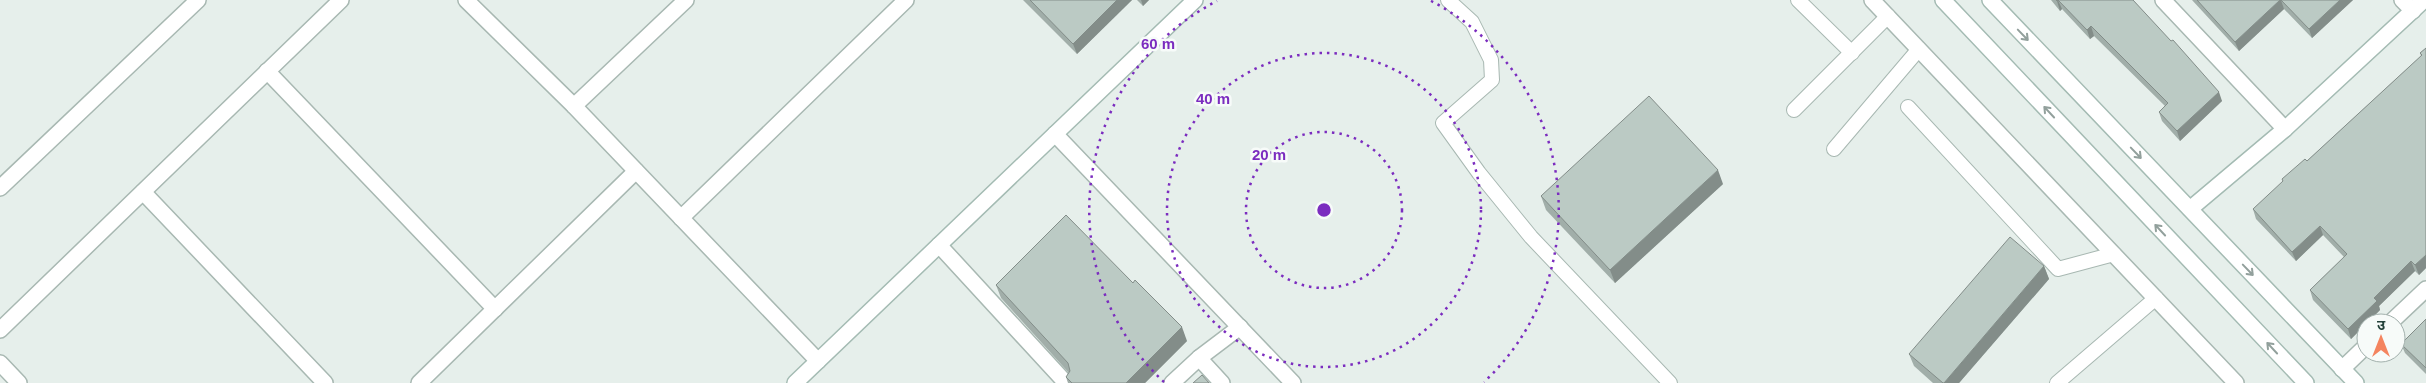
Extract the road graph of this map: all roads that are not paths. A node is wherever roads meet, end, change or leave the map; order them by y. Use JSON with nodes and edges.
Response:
{"nodes":[{"id":1,"x":198,"y":0,"type":"edge"},
{"id":2,"x":341,"y":0,"type":"edge"},
{"id":3,"x":467,"y":0,"type":"edge"},
{"id":4,"x":686,"y":0,"type":"edge"},
{"id":5,"x":1195,"y":0,"type":"edge"},
{"id":6,"x":1448,"y":0,"type":"edge"},
{"id":7,"x":1798,"y":0,"type":"edge"},
{"id":8,"x":1872,"y":0,"type":"edge"},
{"id":9,"x":1943,"y":0,"type":"edge"},
{"id":10,"x":1990,"y":0,"type":"edge"},
{"id":11,"x":2163,"y":0,"type":"edge"},
{"id":12,"x":902,"y":1,"type":"edge"},
{"id":13,"x":2413,"y":4,"type":"edge"},
{"id":14,"x":1888,"y":16,"type":"junction"},
{"id":15,"x":1919,"y":49,"type":"junction"},
{"id":16,"x":1852,"y":53,"type":"junction"},
{"id":17,"x":267,"y":72,"type":"junction"},
{"id":18,"x":574,"y":106,"type":"junction"},
{"id":19,"x":1908,"y":107,"type":"dead end"},
{"id":20,"x":1794,"y":110,"type":"dead end"},
{"id":21,"x":2284,"y":129,"type":"junction"},
{"id":22,"x":1055,"y":134,"type":"junction"},
{"id":23,"x":1834,"y":149,"type":"dead end"},
{"id":24,"x":636,"y":171,"type":"junction"},
{"id":25,"x":0,"y":188,"type":"edge"},
{"id":26,"x":143,"y":192,"type":"junction"},
{"id":27,"x":2190,"y":209,"type":"junction"},
{"id":28,"x":681,"y":218,"type":"junction"},
{"id":29,"x":938,"y":245,"type":"junction"},
{"id":30,"x":2114,"y":254,"type":"junction"},
{"id":31,"x":2426,"y":289,"type":"edge"},
{"id":32,"x":2156,"y":298,"type":"junction"},
{"id":33,"x":495,"y":309,"type":"junction"},
{"id":34,"x":2401,"y":313,"type":"edge"},
{"id":35,"x":1240,"y":327,"type":"junction"},
{"id":36,"x":0,"y":330,"type":"edge"},
{"id":37,"x":2356,"y":356,"type":"edge"},
{"id":38,"x":1199,"y":358,"type":"junction"},
{"id":39,"x":818,"y":361,"type":"junction"},
{"id":40,"x":0,"y":363,"type":"edge"},
{"id":41,"x":2342,"y":369,"type":"junction"},
{"id":42,"x":20,"y":383,"type":"edge"},
{"id":43,"x":324,"y":383,"type":"edge"},
{"id":44,"x":419,"y":383,"type":"edge"},
{"id":45,"x":795,"y":383,"type":"edge"},
{"id":46,"x":1066,"y":383,"type":"edge"},
{"id":47,"x":1172,"y":383,"type":"edge"},
{"id":48,"x":1222,"y":383,"type":"edge"},
{"id":49,"x":1293,"y":383,"type":"edge"},
{"id":50,"x":1670,"y":383,"type":"edge"},
{"id":51,"x":2057,"y":383,"type":"edge"},
{"id":52,"x":2236,"y":383,"type":"edge"},
{"id":53,"x":2304,"y":383,"type":"edge"},
{"id":54,"x":2356,"y":383,"type":"edge"}],
"edges":[{"from":1,"to":25,"type":"street"},
{"from":2,"to":17,"type":"street"},
{"from":3,"to":18,"type":"street"},
{"from":4,"to":18,"type":"street"},
{"from":5,"to":22,"type":"street"},
{"from":6,"to":50,"type":"lane"},
{"from":7,"to":16,"type":"lane"},
{"from":8,"to":14,"type":"street"},
{"from":53,"to":9,"type":"street","one_way":true},
{"from":10,"to":27,"type":"street","one_way":true},
{"from":11,"to":21,"type":"street"},
{"from":12,"to":28,"type":"street"},
{"from":13,"to":21,"type":"street"},
{"from":14,"to":15,"type":"street"},
{"from":14,"to":16,"type":"lane"},
{"from":15,"to":23,"type":"lane"},
{"from":15,"to":30,"type":"street"},
{"from":16,"to":20,"type":"lane"},
{"from":17,"to":26,"type":"street"},
{"from":17,"to":33,"type":"street"},
{"from":18,"to":24,"type":"street"},
{"from":19,"to":30,"type":"lane"},
{"from":21,"to":27,"type":"street"},
{"from":22,"to":29,"type":"street"},
{"from":22,"to":35,"type":"street"},
{"from":24,"to":28,"type":"street"},
{"from":24,"to":33,"type":"street"},
{"from":26,"to":36,"type":"street"},
{"from":26,"to":43,"type":"street"},
{"from":27,"to":41,"type":"street","one_way":true},
{"from":28,"to":39,"type":"street"},
{"from":29,"to":39,"type":"street"},
{"from":29,"to":46,"type":"street"},
{"from":30,"to":32,"type":"street"},
{"from":31,"to":34,"type":"street"},
{"from":32,"to":51,"type":"lane"},
{"from":32,"to":52,"type":"street"},
{"from":33,"to":44,"type":"street"},
{"from":35,"to":38,"type":"street"},
{"from":35,"to":49,"type":"street"},
{"from":37,"to":41,"type":"street"},
{"from":38,"to":47,"type":"street"},
{"from":38,"to":48,"type":"street"},
{"from":39,"to":45,"type":"street"},
{"from":40,"to":42,"type":"street"},
{"from":41,"to":54,"type":"street"}]}
